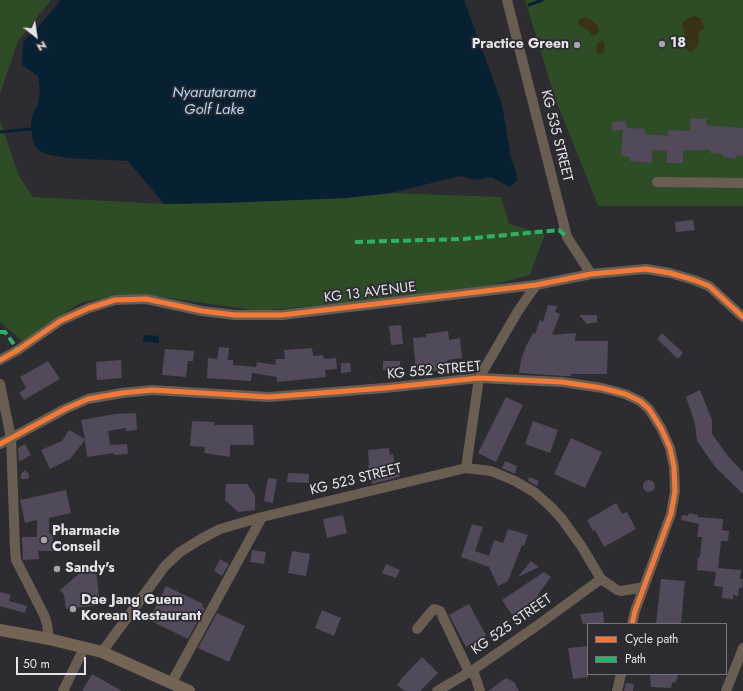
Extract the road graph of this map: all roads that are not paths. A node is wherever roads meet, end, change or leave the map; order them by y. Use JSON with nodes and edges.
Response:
{"nodes":[{"id":1,"x":507,"y":0,"type":"edge"},
{"id":2,"x":657,"y":182,"type":"dead end"},
{"id":3,"x":743,"y":183,"type":"edge"},
{"id":4,"x":591,"y":274,"type":"junction"},
{"id":5,"x":536,"y":285,"type":"junction"},
{"id":6,"x":743,"y":317,"type":"edge"},
{"id":7,"x":0,"y":360,"type":"edge"},
{"id":8,"x":479,"y":378,"type":"junction"},
{"id":9,"x":0,"y":384,"type":"edge"},
{"id":10,"x":11,"y":438,"type":"junction"},
{"id":11,"x":0,"y":444,"type":"edge"},
{"id":12,"x":466,"y":468,"type":"junction"},
{"id":13,"x":262,"y":517,"type":"junction"},
{"id":14,"x":602,"y":579,"type":"junction"},
{"id":15,"x":644,"y":587,"type":"junction"},
{"id":16,"x":632,"y":623,"type":"edge"},
{"id":17,"x":417,"y":629,"type":"dead end"},
{"id":18,"x":0,"y":630,"type":"edge"},
{"id":19,"x":49,"y":640,"type":"junction"},
{"id":20,"x":84,"y":648,"type":"junction"},
{"id":21,"x":743,"y":648,"type":"edge"},
{"id":22,"x":102,"y":652,"type":"junction"},
{"id":23,"x":471,"y":671,"type":"junction"},
{"id":24,"x":621,"y":675,"type":"edge"},
{"id":25,"x":172,"y":682,"type":"junction"},
{"id":26,"x":64,"y":691,"type":"edge"},
{"id":27,"x":189,"y":691,"type":"edge"},
{"id":28,"x":437,"y":691,"type":"edge"},
{"id":29,"x":480,"y":691,"type":"edge"},
{"id":30,"x":617,"y":691,"type":"edge"},
{"id":31,"x":726,"y":691,"type":"edge"}],
"edges":[{"from":1,"to":4,"type":"street","name":"KG 535 STREET"},
{"from":2,"to":3,"type":"street"},
{"from":4,"to":5,"type":"street","name":"KG 13 AVENUE"},
{"from":4,"to":6,"type":"street","name":"KG 13 AVENUE"},
{"from":5,"to":7,"type":"street","name":"KG 13 AVENUE"},
{"from":5,"to":8,"type":"street"},
{"from":8,"to":10,"type":"street","name":"KG 552 STREET"},
{"from":8,"to":12,"type":"street"},
{"from":8,"to":15,"type":"street","name":"KG 552 STREET"},
{"from":9,"to":10,"type":"street"},
{"from":10,"to":11,"type":"street","name":"KG 552 STREET"},
{"from":10,"to":19,"type":"street"},
{"from":12,"to":13,"type":"street","name":"KG 523 STREET"},
{"from":12,"to":14,"type":"street","name":"KG 523 STREET"},
{"from":13,"to":22,"type":"street","name":"KG 523 STREET"},
{"from":13,"to":25,"type":"street"},
{"from":14,"to":15,"type":"street","name":"KG 523 STREET"},
{"from":14,"to":23,"type":"street","name":"KG 525 STREET"},
{"from":15,"to":16,"type":"street","name":"KG 552 STREET"},
{"from":17,"to":23,"type":"street"},
{"from":18,"to":19,"type":"main road"},
{"from":19,"to":20,"type":"main road"},
{"from":20,"to":22,"type":"main road"},
{"from":20,"to":26,"type":"street"},
{"from":21,"to":31,"type":"street"},
{"from":22,"to":25,"type":"main road"},
{"from":23,"to":28,"type":"street","name":"KG 525 STREET"},
{"from":23,"to":29,"type":"street"},
{"from":24,"to":30,"type":"street"},
{"from":25,"to":27,"type":"main road"}]}
